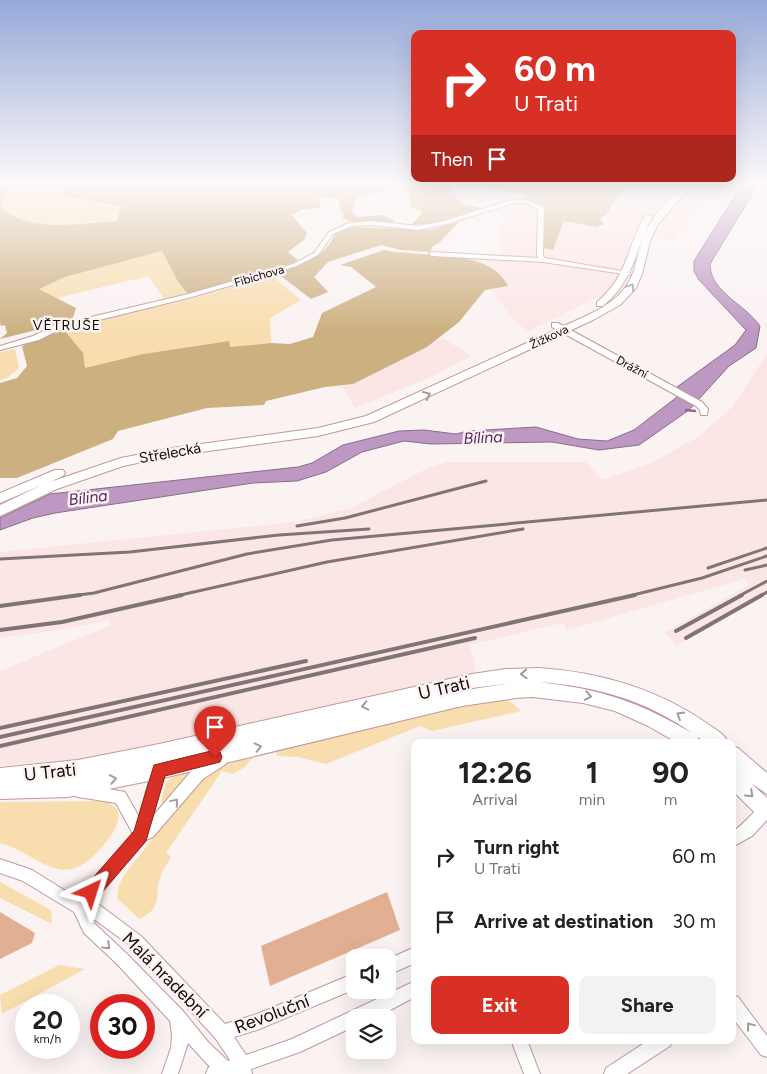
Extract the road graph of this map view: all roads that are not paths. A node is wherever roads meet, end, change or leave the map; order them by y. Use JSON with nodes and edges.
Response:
{"nodes":[{"id":1,"x":331,"y":233,"type":"edge"},
{"id":2,"x":540,"y":233,"type":"edge"},
{"id":3,"x":640,"y":233,"type":"edge"},
{"id":4,"x":650,"y":233,"type":"edge"},
{"id":5,"x":432,"y":254,"type":"dead end"},
{"id":6,"x":543,"y":260,"type":"junction"},
{"id":7,"x":628,"y":274,"type":"junction"},
{"id":8,"x":56,"y":328,"type":"junction"},
{"id":9,"x":559,"y":328,"type":"junction"},
{"id":10,"x":0,"y":341,"type":"edge"},
{"id":11,"x":0,"y":348,"type":"edge"},
{"id":12,"x":704,"y":413,"type":"dead end"},
{"id":13,"x":346,"y":422,"type":"junction"},
{"id":14,"x":0,"y":498,"type":"edge"},
{"id":15,"x":0,"y":511,"type":"edge"},
{"id":16,"x":686,"y":739,"type":"edge"},
{"id":17,"x":715,"y":739,"type":"edge"},
{"id":18,"x":234,"y":752,"type":"junction"},
{"id":19,"x":736,"y":757,"type":"edge"},
{"id":20,"x":159,"y":762,"type":"junction"},
{"id":21,"x":0,"y":777,"type":"edge"},
{"id":22,"x":736,"y":781,"type":"edge"},
{"id":23,"x":767,"y":784,"type":"edge"},
{"id":24,"x":68,"y":788,"type":"junction"},
{"id":25,"x":0,"y":790,"type":"edge"},
{"id":26,"x":767,"y":810,"type":"edge"},
{"id":27,"x":141,"y":835,"type":"junction"},
{"id":28,"x":736,"y":838,"type":"edge"},
{"id":29,"x":0,"y":866,"type":"edge"},
{"id":30,"x":79,"y":907,"type":"junction"},
{"id":31,"x":411,"y":957,"type":"edge"},
{"id":32,"x":396,"y":963,"type":"edge"},
{"id":33,"x":346,"y":985,"type":"edge"},
{"id":34,"x":411,"y":991,"type":"edge"},
{"id":35,"x":736,"y":1008,"type":"edge"},
{"id":36,"x":374,"y":1009,"type":"edge"},
{"id":37,"x":177,"y":1018,"type":"junction"},
{"id":38,"x":346,"y":1023,"type":"edge"},
{"id":39,"x":222,"y":1033,"type":"junction"},
{"id":40,"x":521,"y":1044,"type":"edge"},
{"id":41,"x":658,"y":1044,"type":"edge"},
{"id":42,"x":767,"y":1049,"type":"edge"},
{"id":43,"x":243,"y":1069,"type":"edge"},
{"id":44,"x":220,"y":1072,"type":"edge"},
{"id":45,"x":170,"y":1074,"type":"edge"},
{"id":46,"x":532,"y":1074,"type":"edge"},
{"id":47,"x":612,"y":1074,"type":"edge"}],
"edges":[{"from":1,"to":8,"type":"street","name":"Fibichova"},
{"from":2,"to":6,"type":"street","name":"Fibichova"},
{"from":3,"to":7,"type":"main road","name":"Žižkova"},
{"from":9,"to":4,"type":"main road","name":"Žižkova","one_way":true},
{"from":5,"to":6,"type":"street"},
{"from":6,"to":7,"type":"street"},
{"from":7,"to":9,"type":"main road","name":"Žižkova"},
{"from":8,"to":10,"type":"street","name":"Fibichova"},
{"from":8,"to":11,"type":"street","name":"Fibichova"},
{"from":9,"to":12,"type":"street","name":"Drážní"},
{"from":9,"to":13,"type":"main road","name":"Žižkova"},
{"from":13,"to":14,"type":"main road","name":"Střelecká"},
{"from":13,"to":15,"type":"main road","name":"Střelecká"},
{"from":18,"to":16,"type":"main road","name":"U Trati","one_way":true},
{"from":17,"to":20,"type":"main road","name":"U Trati","one_way":true},
{"from":18,"to":20,"type":"main road","name":"U Trati"},
{"from":27,"to":18,"type":"street","name":"U Trati","one_way":true},
{"from":19,"to":23,"type":"main road"},
{"from":20,"to":21,"type":"main road","name":"U Trati"},
{"from":24,"to":20,"type":"main road","name":"U Trati","one_way":true},
{"from":20,"to":27,"type":"street","name":"U Trati"},
{"from":22,"to":26,"type":"main road","one_way":true},
{"from":24,"to":25,"type":"main road","name":"U Trati"},
{"from":24,"to":27,"type":"street","name":"U Trati"},
{"from":26,"to":28,"type":"street"},
{"from":27,"to":30,"type":"street","name":"U Trati"},
{"from":29,"to":30,"type":"street","name":"Malá hradební"},
{"from":30,"to":37,"type":"street","name":"Malá hradební","one_way":true},
{"from":30,"to":39,"type":"street","name":"Malá hradební"},
{"from":31,"to":32,"type":"street"},
{"from":33,"to":39,"type":"street","name":"Revoluční"},
{"from":34,"to":36,"type":"street"},
{"from":42,"to":35,"type":"street","one_way":true},
{"from":37,"to":44,"type":"street","name":"Malá hradební"},
{"from":37,"to":45,"type":"street"},
{"from":38,"to":43,"type":"street"},
{"from":39,"to":43,"type":"street","name":"Revoluční"},
{"from":40,"to":46,"type":"street"},
{"from":41,"to":47,"type":"street"},
{"from":43,"to":44,"type":"street"}]}
